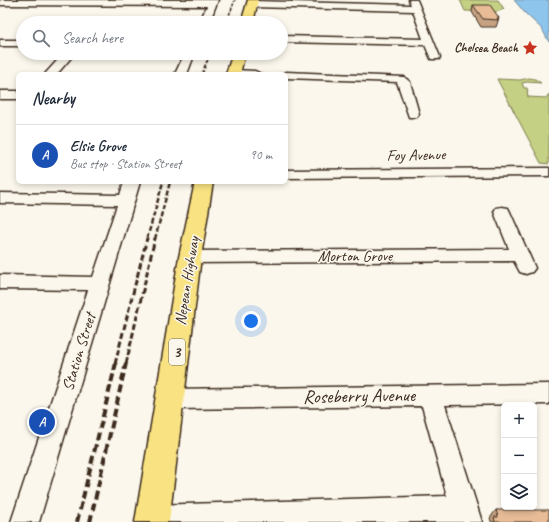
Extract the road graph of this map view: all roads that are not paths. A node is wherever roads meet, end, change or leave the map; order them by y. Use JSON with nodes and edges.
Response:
{"nodes":[{"id":1,"x":213,"y":1,"type":"edge"},
{"id":2,"x":0,"y":2,"type":"edge"},
{"id":3,"x":253,"y":2,"type":"edge"},
{"id":4,"x":415,"y":4,"type":"edge"},
{"id":5,"x":207,"y":16,"type":"edge"},
{"id":6,"x":249,"y":16,"type":"edge"},
{"id":7,"x":288,"y":39,"type":"edge"},
{"id":8,"x":429,"y":42,"type":"junction"},
{"id":9,"x":0,"y":43,"type":"edge"},
{"id":10,"x":16,"y":43,"type":"edge"},
{"id":11,"x":435,"y":57,"type":"dead end"},
{"id":12,"x":64,"y":60,"type":"edge"},
{"id":13,"x":187,"y":60,"type":"edge"},
{"id":14,"x":237,"y":60,"type":"edge"},
{"id":15,"x":53,"y":72,"type":"edge"},
{"id":16,"x":182,"y":72,"type":"edge"},
{"id":17,"x":234,"y":72,"type":"edge"},
{"id":18,"x":288,"y":75,"type":"edge"},
{"id":19,"x":0,"y":95,"type":"edge"},
{"id":20,"x":16,"y":95,"type":"edge"},
{"id":21,"x":413,"y":114,"type":"dead end"},
{"id":22,"x":546,"y":172,"type":"dead end"},
{"id":23,"x":288,"y":174,"type":"edge"},
{"id":24,"x":204,"y":184,"type":"edge"},
{"id":25,"x":129,"y":191,"type":"edge"},
{"id":26,"x":0,"y":198,"type":"edge"},
{"id":27,"x":502,"y":212,"type":"dead end"},
{"id":28,"x":190,"y":257,"type":"junction"},
{"id":29,"x":0,"y":282,"type":"edge"},
{"id":30,"x":100,"y":284,"type":"junction"},
{"id":31,"x":549,"y":394,"type":"edge"},
{"id":32,"x":430,"y":395,"type":"junction"},
{"id":33,"x":170,"y":399,"type":"junction"},
{"id":34,"x":466,"y":515,"type":"edge"},
{"id":35,"x":152,"y":520,"type":"edge"},
{"id":36,"x":25,"y":522,"type":"edge"}],
"edges":[{"from":1,"to":2,"type":"street"},
{"from":1,"to":5,"type":"street"},
{"from":3,"to":4,"type":"street"},
{"from":3,"to":6,"type":"highway"},
{"from":4,"to":8,"type":"street"},
{"from":7,"to":8,"type":"street"},
{"from":8,"to":11,"type":"street"},
{"from":9,"to":10,"type":"street"},
{"from":12,"to":15,"type":"street"},
{"from":13,"to":16,"type":"street"},
{"from":14,"to":17,"type":"highway"},
{"from":18,"to":21,"type":"street"},
{"from":19,"to":20,"type":"street"},
{"from":22,"to":23,"type":"street","name":"Foy Avenue"},
{"from":24,"to":28,"type":"highway","name":"Nepean Highway","number":"3"},
{"from":25,"to":26,"type":"street"},
{"from":25,"to":30,"type":"street","name":"Station Street"},
{"from":27,"to":28,"type":"street","name":"Morton Grove"},
{"from":28,"to":33,"type":"highway","name":"Nepean Highway","number":"3"},
{"from":29,"to":30,"type":"street"},
{"from":30,"to":36,"type":"street","name":"Station Street"},
{"from":31,"to":32,"type":"street","name":"Roseberry Avenue"},
{"from":32,"to":33,"type":"street","name":"Roseberry Avenue"},
{"from":32,"to":34,"type":"street"},
{"from":33,"to":35,"type":"highway","name":"Nepean Highway","number":"3"},
{"from":34,"to":35,"type":"street"}]}
